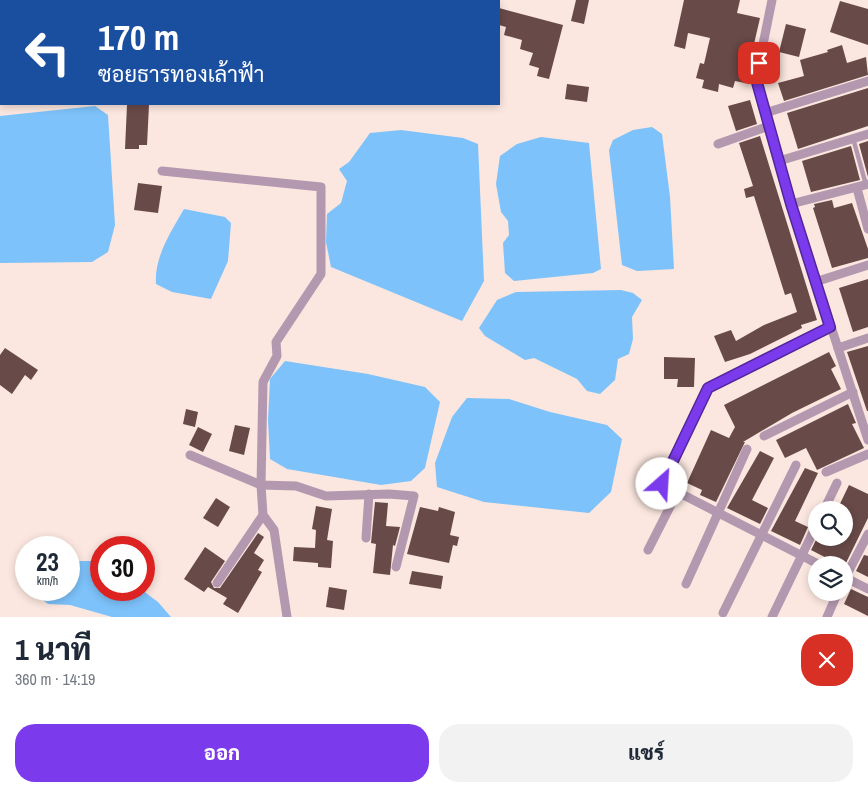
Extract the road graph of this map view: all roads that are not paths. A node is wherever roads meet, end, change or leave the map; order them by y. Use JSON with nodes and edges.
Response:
{"nodes":[{"id":1,"x":772,"y":0,"type":"edge"},
{"id":2,"x":868,"y":81,"type":"edge"},
{"id":3,"x":766,"y":113,"type":"junction"},
{"id":4,"x":769,"y":126,"type":"junction"},
{"id":5,"x":868,"y":134,"type":"edge"},
{"id":6,"x":853,"y":138,"type":"junction"},
{"id":7,"x":718,"y":144,"type":"dead end"},
{"id":8,"x":779,"y":161,"type":"junction"},
{"id":9,"x":162,"y":171,"type":"dead end"},
{"id":10,"x":867,"y":184,"type":"edge"},
{"id":11,"x":857,"y":188,"type":"junction"},
{"id":12,"x":791,"y":204,"type":"junction"},
{"id":13,"x":868,"y":230,"type":"edge"},
{"id":14,"x":868,"y":264,"type":"edge"},
{"id":15,"x":815,"y":282,"type":"junction"},
{"id":16,"x":830,"y":327,"type":"junction"},
{"id":17,"x":868,"y":338,"type":"edge"},
{"id":18,"x":838,"y":348,"type":"junction"},
{"id":19,"x":853,"y":392,"type":"junction"},
{"id":20,"x":864,"y":410,"type":"edge"},
{"id":21,"x":764,"y":436,"type":"dead end"},
{"id":22,"x":868,"y":440,"type":"edge"},
{"id":23,"x":748,"y":449,"type":"dead end"},
{"id":24,"x":868,"y":454,"type":"edge"},
{"id":25,"x":190,"y":455,"type":"dead end"},
{"id":26,"x":796,"y":465,"type":"dead end"},
{"id":27,"x":826,"y":472,"type":"dead end"},
{"id":28,"x":837,"y":483,"type":"dead end"},
{"id":29,"x":261,"y":486,"type":"junction"},
{"id":30,"x":677,"y":493,"type":"junction"},
{"id":31,"x":369,"y":494,"type":"junction"},
{"id":32,"x":828,"y":501,"type":"edge"},
{"id":33,"x":718,"y":513,"type":"junction"},
{"id":34,"x":263,"y":515,"type":"junction"},
{"id":35,"x":868,"y":534,"type":"edge"},
{"id":36,"x":761,"y":535,"type":"junction"},
{"id":37,"x":366,"y":538,"type":"dead end"},
{"id":38,"x":808,"y":543,"type":"edge"},
{"id":39,"x":648,"y":550,"type":"dead end"},
{"id":40,"x":802,"y":556,"type":"junction"},
{"id":41,"x":808,"y":559,"type":"edge"},
{"id":42,"x":853,"y":562,"type":"edge"},
{"id":43,"x":396,"y":567,"type":"dead end"},
{"id":44,"x":217,"y":583,"type":"dead end"},
{"id":45,"x":853,"y":583,"type":"edge"},
{"id":46,"x":686,"y":584,"type":"dead end"},
{"id":47,"x":868,"y":589,"type":"edge"},
{"id":48,"x":834,"y":601,"type":"edge"},
{"id":49,"x":723,"y":613,"type":"dead end"},
{"id":50,"x":287,"y":617,"type":"edge"},
{"id":51,"x":772,"y":617,"type":"edge"},
{"id":52,"x":827,"y":617,"type":"edge"}],
"edges":[{"from":1,"to":3,"type":"street"},
{"from":2,"to":3,"type":"street"},
{"from":3,"to":4,"type":"street"},
{"from":4,"to":7,"type":"street"},
{"from":4,"to":8,"type":"street"},
{"from":5,"to":6,"type":"street"},
{"from":6,"to":8,"type":"street"},
{"from":6,"to":10,"type":"lane"},
{"from":8,"to":12,"type":"street"},
{"from":9,"to":29,"type":"street"},
{"from":10,"to":11,"type":"street"},
{"from":11,"to":12,"type":"street"},
{"from":11,"to":13,"type":"street"},
{"from":12,"to":15,"type":"street"},
{"from":14,"to":15,"type":"street"},
{"from":15,"to":16,"type":"street"},
{"from":16,"to":18,"type":"street"},
{"from":16,"to":30,"type":"street"},
{"from":17,"to":18,"type":"street"},
{"from":18,"to":19,"type":"street"},
{"from":19,"to":20,"type":"street"},
{"from":19,"to":21,"type":"street"},
{"from":20,"to":22,"type":"street"},
{"from":23,"to":33,"type":"street"},
{"from":24,"to":27,"type":"street"},
{"from":25,"to":29,"type":"street"},
{"from":26,"to":36,"type":"street"},
{"from":28,"to":32,"type":"street"},
{"from":29,"to":31,"type":"street"},
{"from":29,"to":34,"type":"street"},
{"from":30,"to":33,"type":"street"},
{"from":30,"to":39,"type":"street"},
{"from":31,"to":37,"type":"street"},
{"from":31,"to":43,"type":"street"},
{"from":33,"to":36,"type":"street"},
{"from":33,"to":46,"type":"street"},
{"from":34,"to":44,"type":"street"},
{"from":34,"to":50,"type":"street"},
{"from":35,"to":42,"type":"street"},
{"from":36,"to":40,"type":"street"},
{"from":36,"to":49,"type":"street"},
{"from":38,"to":40,"type":"street"},
{"from":40,"to":41,"type":"street"},
{"from":40,"to":51,"type":"street"},
{"from":45,"to":47,"type":"street"},
{"from":48,"to":52,"type":"street"}]}
